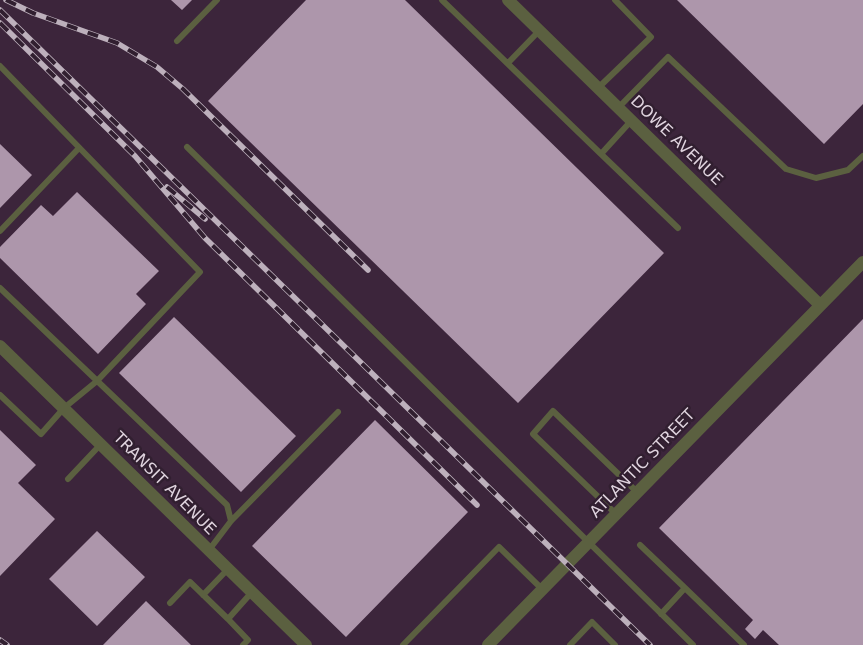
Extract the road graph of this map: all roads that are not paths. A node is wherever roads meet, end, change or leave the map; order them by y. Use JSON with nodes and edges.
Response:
{"nodes":[{"id":1,"x":217,"y":0,"type":"edge"},
{"id":2,"x":442,"y":0,"type":"edge"},
{"id":3,"x":508,"y":0,"type":"edge"},
{"id":4,"x":615,"y":0,"type":"edge"},
{"id":5,"x":539,"y":31,"type":"junction"},
{"id":6,"x":178,"y":41,"type":"dead end"},
{"id":7,"x":508,"y":64,"type":"junction"},
{"id":8,"x":0,"y":66,"type":"edge"},
{"id":9,"x":598,"y":88,"type":"junction"},
{"id":10,"x":618,"y":108,"type":"junction"},
{"id":11,"x":632,"y":121,"type":"junction"},
{"id":12,"x":187,"y":147,"type":"dead end"},
{"id":13,"x":80,"y":148,"type":"junction"},
{"id":14,"x":601,"y":154,"type":"junction"},
{"id":15,"x":863,"y":156,"type":"edge"},
{"id":16,"x":678,"y":228,"type":"dead end"},
{"id":17,"x":0,"y":231,"type":"edge"},
{"id":18,"x":863,"y":262,"type":"edge"},
{"id":19,"x":0,"y":288,"type":"edge"},
{"id":20,"x":820,"y":305,"type":"junction"},
{"id":21,"x":0,"y":346,"type":"edge"},
{"id":22,"x":97,"y":381,"type":"junction"},
{"id":23,"x":0,"y":395,"type":"edge"},
{"id":24,"x":64,"y":408,"type":"junction"},
{"id":25,"x":338,"y":412,"type":"dead end"},
{"id":26,"x":101,"y":444,"type":"junction"},
{"id":27,"x":68,"y":479,"type":"dead end"},
{"id":28,"x":638,"y":492,"type":"junction"},
{"id":29,"x":616,"y":514,"type":"junction"},
{"id":30,"x":231,"y":521,"type":"junction"},
{"id":31,"x":589,"y":542,"type":"junction"},
{"id":32,"x":640,"y":545,"type":"dead end"},
{"id":33,"x":208,"y":550,"type":"junction"},
{"id":34,"x":228,"y":569,"type":"junction"},
{"id":35,"x":685,"y":588,"type":"junction"},
{"id":36,"x":542,"y":589,"type":"junction"},
{"id":37,"x":252,"y":592,"type":"junction"},
{"id":38,"x":204,"y":595,"type":"junction"},
{"id":39,"x":170,"y":603,"type":"dead end"},
{"id":40,"x":661,"y":614,"type":"junction"},
{"id":41,"x":228,"y":619,"type":"junction"},
{"id":42,"x":302,"y":644,"type":"edge"},
{"id":43,"x":243,"y":645,"type":"edge"},
{"id":44,"x":403,"y":645,"type":"edge"},
{"id":45,"x":488,"y":645,"type":"edge"},
{"id":46,"x":570,"y":645,"type":"edge"},
{"id":47,"x":615,"y":645,"type":"edge"},
{"id":48,"x":693,"y":645,"type":"edge"},
{"id":49,"x":744,"y":645,"type":"edge"}],
"edges":[{"from":1,"to":6,"type":"lane"},
{"from":2,"to":7,"type":"lane"},
{"from":3,"to":5,"type":"street","name":"DOWE AVENUE"},
{"from":4,"to":9,"type":"lane"},
{"from":5,"to":7,"type":"lane"},
{"from":5,"to":9,"type":"street","name":"DOWE AVENUE"},
{"from":7,"to":14,"type":"lane"},
{"from":8,"to":13,"type":"lane"},
{"from":9,"to":10,"type":"street","name":"DOWE AVENUE"},
{"from":10,"to":11,"type":"street","name":"DOWE AVENUE"},
{"from":10,"to":15,"type":"lane"},
{"from":11,"to":14,"type":"lane"},
{"from":11,"to":20,"type":"street","name":"DOWE AVENUE"},
{"from":12,"to":31,"type":"lane"},
{"from":13,"to":17,"type":"lane"},
{"from":13,"to":22,"type":"lane"},
{"from":14,"to":16,"type":"lane"},
{"from":18,"to":20,"type":"street","name":"ATLANTIC STREET"},
{"from":19,"to":22,"type":"lane"},
{"from":20,"to":28,"type":"street","name":"ATLANTIC STREET"},
{"from":21,"to":24,"type":"street","name":"TRANSIT AVENUE"},
{"from":22,"to":24,"type":"lane"},
{"from":22,"to":30,"type":"lane"},
{"from":23,"to":24,"type":"lane"},
{"from":24,"to":26,"type":"street","name":"TRANSIT AVENUE"},
{"from":25,"to":30,"type":"lane"},
{"from":26,"to":27,"type":"lane"},
{"from":26,"to":33,"type":"street","name":"TRANSIT AVENUE"},
{"from":28,"to":29,"type":"street","name":"ATLANTIC STREET"},
{"from":28,"to":29,"type":"lane"},
{"from":29,"to":31,"type":"street","name":"ATLANTIC STREET"},
{"from":30,"to":33,"type":"lane"},
{"from":31,"to":36,"type":"street","name":"ATLANTIC STREET"},
{"from":31,"to":40,"type":"lane"},
{"from":32,"to":35,"type":"lane"},
{"from":33,"to":34,"type":"street","name":"TRANSIT AVENUE"},
{"from":34,"to":37,"type":"street","name":"TRANSIT AVENUE"},
{"from":34,"to":38,"type":"lane"},
{"from":35,"to":40,"type":"lane"},
{"from":35,"to":49,"type":"lane"},
{"from":36,"to":44,"type":"lane"},
{"from":36,"to":45,"type":"street","name":"ATLANTIC STREET"},
{"from":37,"to":41,"type":"lane"},
{"from":37,"to":42,"type":"street","name":"TRANSIT AVENUE"},
{"from":38,"to":39,"type":"lane"},
{"from":38,"to":41,"type":"lane"},
{"from":40,"to":48,"type":"lane"},
{"from":41,"to":43,"type":"lane"},
{"from":46,"to":47,"type":"lane"}]}
